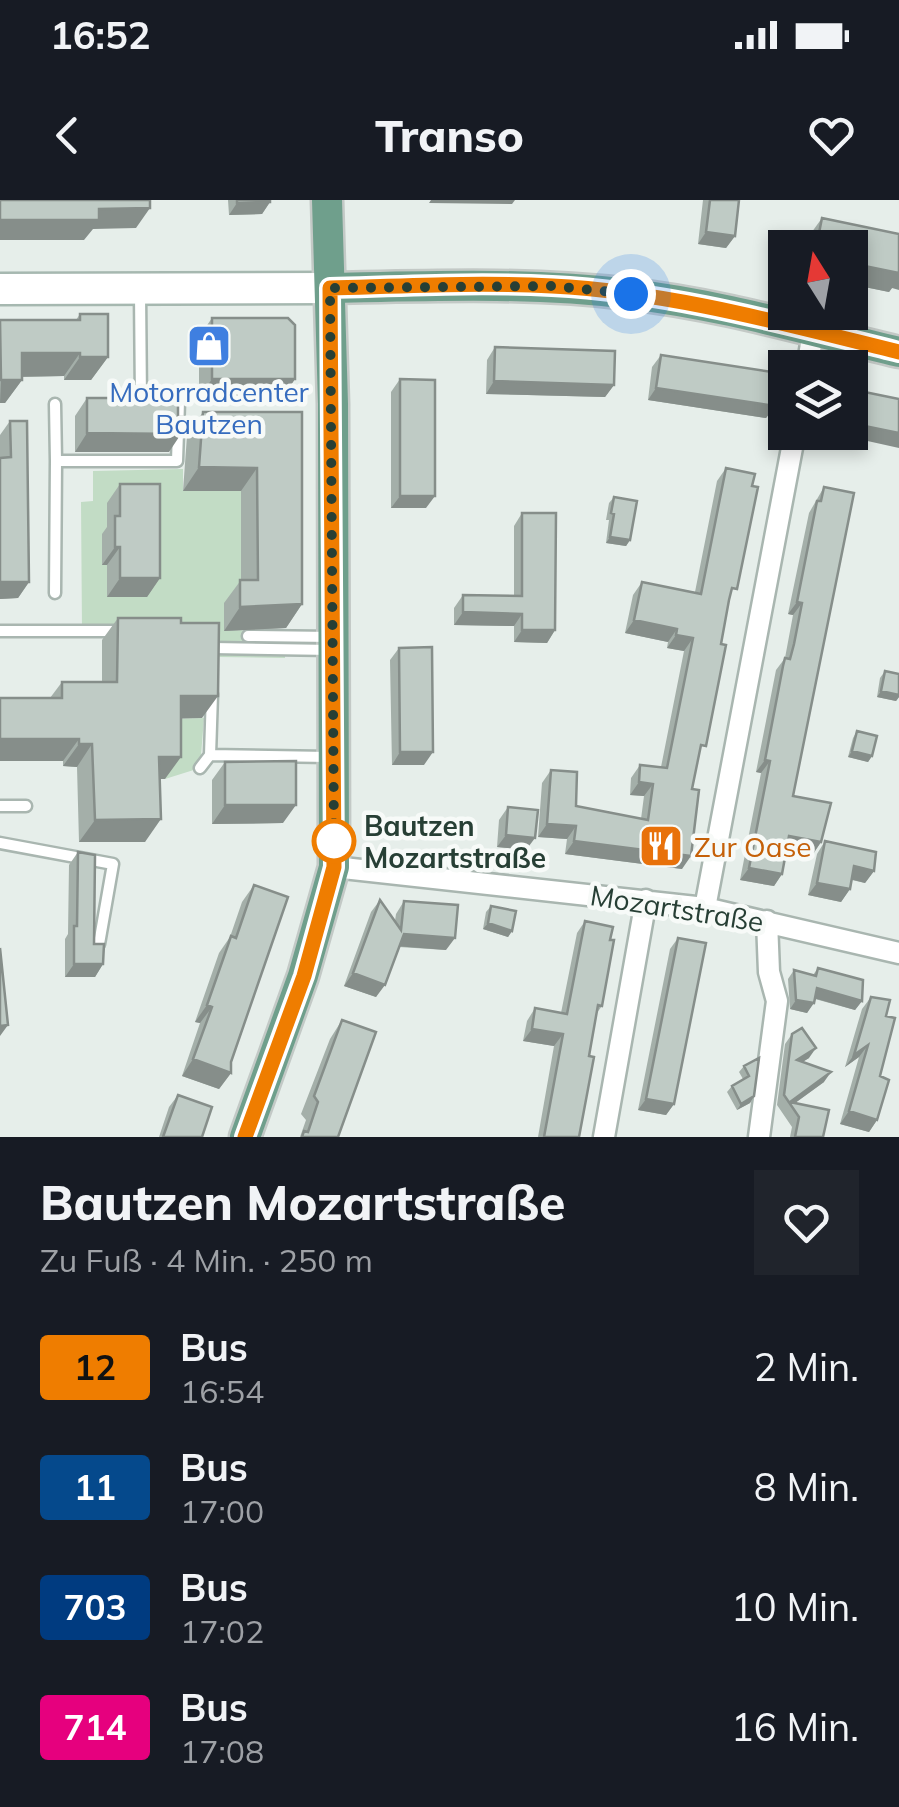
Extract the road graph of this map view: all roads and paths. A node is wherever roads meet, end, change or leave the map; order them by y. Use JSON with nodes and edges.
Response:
{"nodes":[{"id":1,"x":328,"y":200,"type":"edge"},
{"id":2,"x":140,"y":288,"type":"junction"},
{"id":3,"x":330,"y":288,"type":"junction"},
{"id":4,"x":0,"y":289,"type":"edge"},
{"id":5,"x":814,"y":332,"type":"junction"},
{"id":6,"x":810,"y":350,"type":"edge"},
{"id":7,"x":899,"y":352,"type":"edge"},
{"id":8,"x":141,"y":402,"type":"edge"},
{"id":9,"x":179,"y":402,"type":"edge"},
{"id":10,"x":55,"y":404,"type":"dead end"},
{"id":11,"x":792,"y":450,"type":"edge"},
{"id":12,"x":56,"y":460,"type":"junction"},
{"id":13,"x":55,"y":593,"type":"dead end"},
{"id":14,"x":0,"y":630,"type":"edge"},
{"id":15,"x":141,"y":631,"type":"edge"},
{"id":16,"x":213,"y":631,"type":"edge"},
{"id":17,"x":248,"y":636,"type":"dead end"},
{"id":18,"x":333,"y":643,"type":"junction"},
{"id":19,"x":213,"y":675,"type":"edge"},
{"id":20,"x":210,"y":754,"type":"junction"},
{"id":21,"x":333,"y":757,"type":"junction"},
{"id":22,"x":200,"y":768,"type":"dead end"},
{"id":23,"x":0,"y":806,"type":"edge"},
{"id":24,"x":26,"y":806,"type":"dead end"},
{"id":25,"x":0,"y":842,"type":"edge"},
{"id":26,"x":334,"y":867,"type":"junction"},
{"id":27,"x":646,"y":900,"type":"junction"},
{"id":28,"x":706,"y":908,"type":"junction"},
{"id":29,"x":767,"y":921,"type":"junction"},
{"id":30,"x":98,"y":944,"type":"edge"},
{"id":31,"x":899,"y":953,"type":"edge"},
{"id":32,"x":245,"y":1137,"type":"edge"},
{"id":33,"x":604,"y":1137,"type":"edge"},
{"id":34,"x":759,"y":1137,"type":"edge"}],
"edges":[{"from":1,"to":3,"type":"main road"},
{"from":2,"to":3,"type":"main road"},
{"from":2,"to":4,"type":"main road"},
{"from":2,"to":8,"type":"lane"},
{"from":3,"to":5,"type":"main road"},
{"from":3,"to":18,"type":"main road"},
{"from":5,"to":6,"type":"street"},
{"from":5,"to":7,"type":"main road"},
{"from":9,"to":12,"type":"lane"},
{"from":10,"to":12,"type":"lane"},
{"from":11,"to":28,"type":"street"},
{"from":12,"to":13,"type":"lane"},
{"from":14,"to":15,"type":"lane"},
{"from":16,"to":18,"type":"lane"},
{"from":17,"to":18,"type":"lane"},
{"from":18,"to":21,"type":"main road"},
{"from":19,"to":20,"type":"lane"},
{"from":20,"to":21,"type":"lane"},
{"from":20,"to":22,"type":"lane"},
{"from":21,"to":26,"type":"main road"},
{"from":23,"to":24,"type":"lane"},
{"from":25,"to":30,"type":"lane"},
{"from":26,"to":27,"type":"street","name":"Mozartstraße"},
{"from":26,"to":32,"type":"main road"},
{"from":27,"to":28,"type":"street","name":"Mozartstraße"},
{"from":27,"to":33,"type":"street"},
{"from":28,"to":29,"type":"street","name":"Mozartstraße"},
{"from":29,"to":31,"type":"street","name":"Mozartstraße"},
{"from":29,"to":34,"type":"street"}]}
